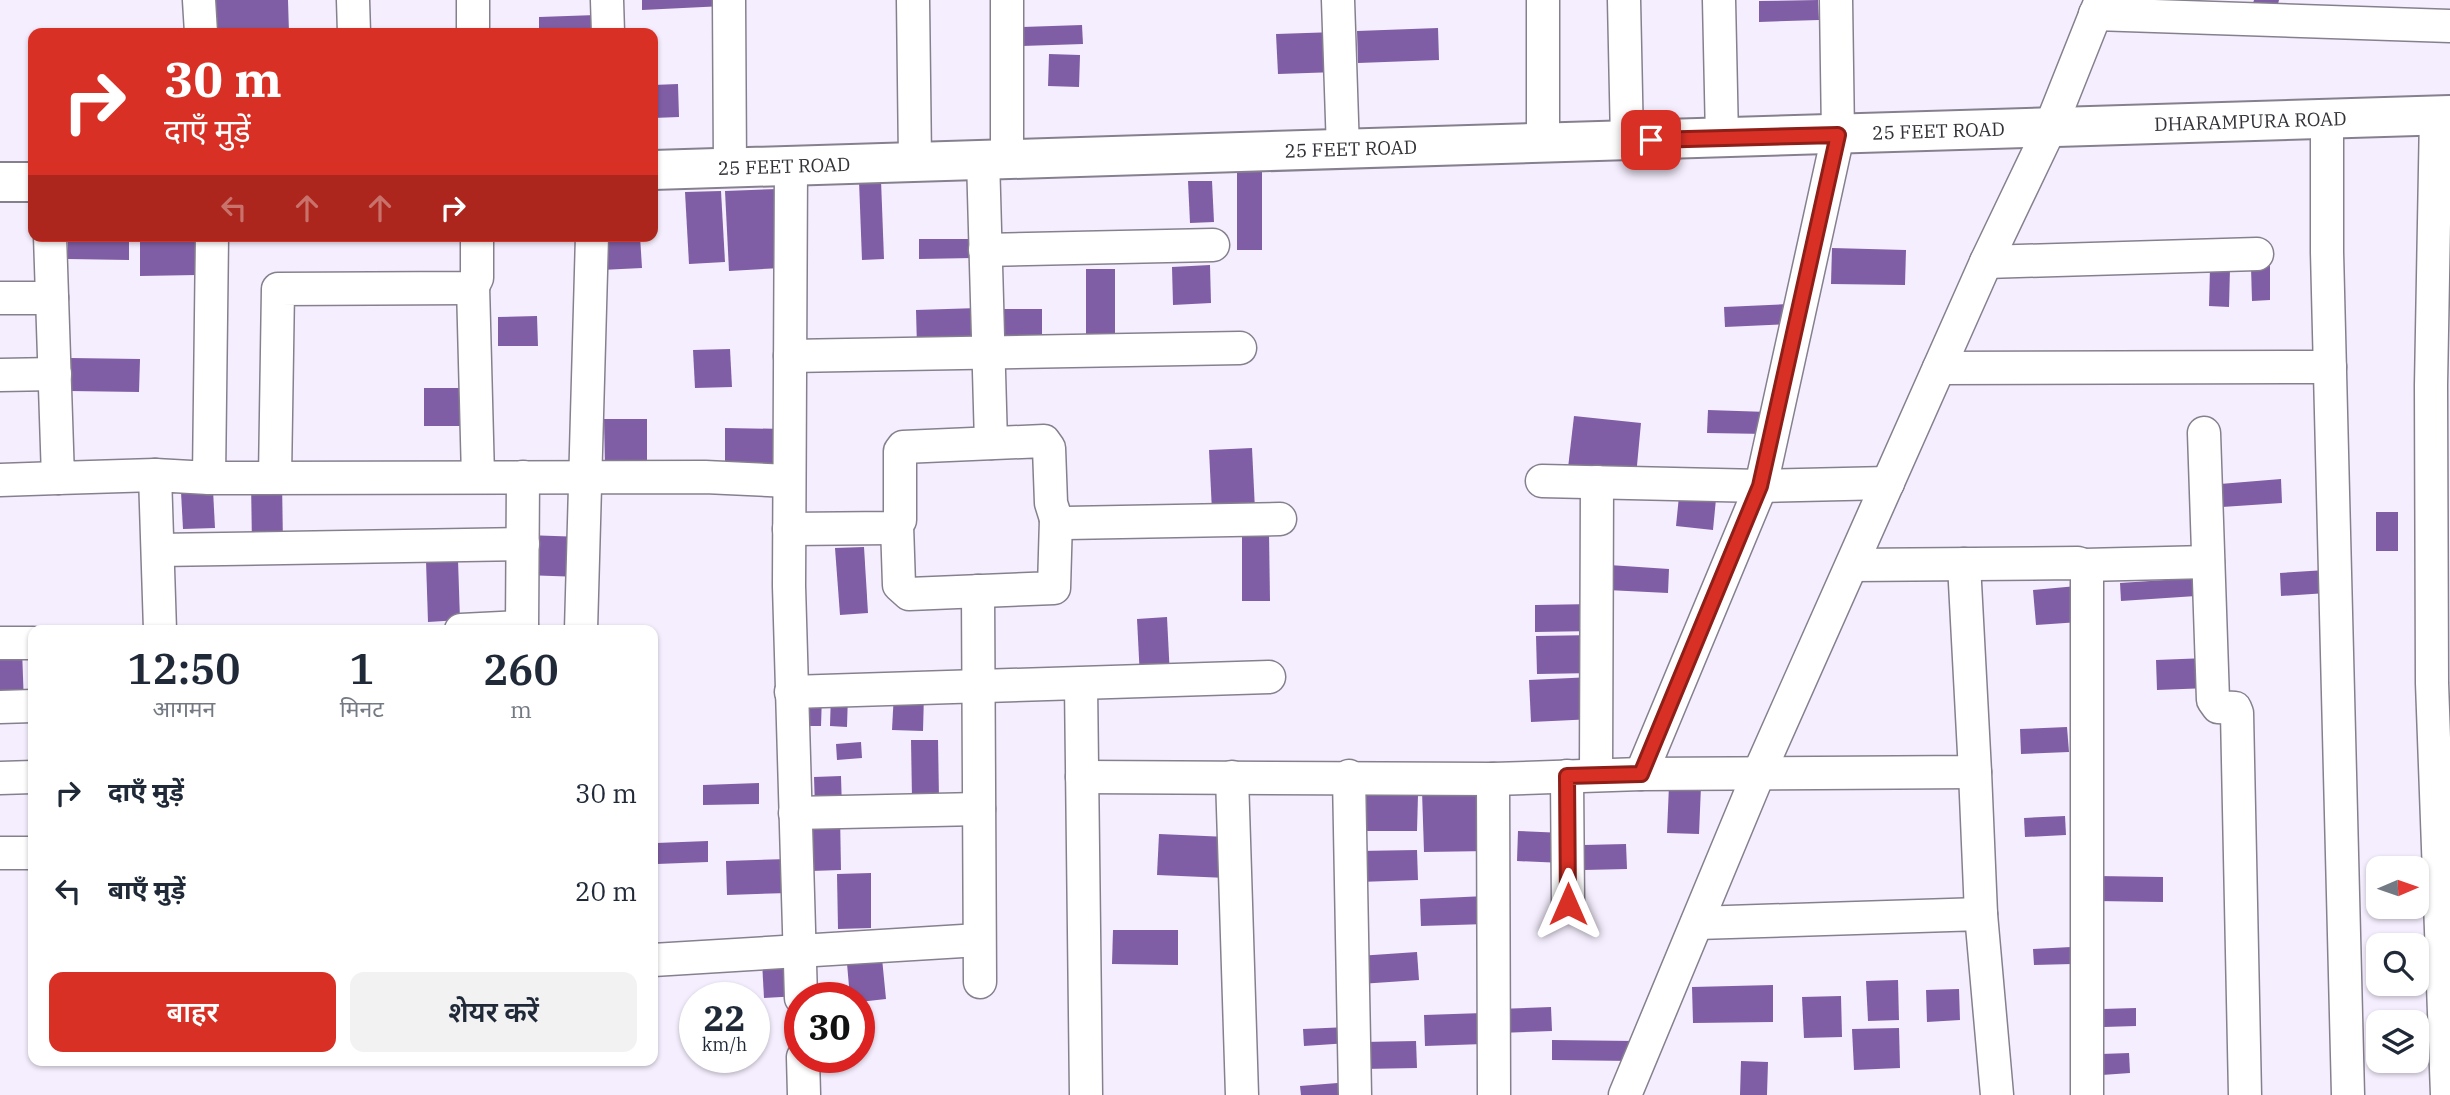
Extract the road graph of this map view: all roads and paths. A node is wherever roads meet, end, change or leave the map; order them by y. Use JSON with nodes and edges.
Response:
{"nodes":[{"id":1,"x":199,"y":0,"type":"edge"},
{"id":2,"x":353,"y":0,"type":"edge"},
{"id":3,"x":472,"y":0,"type":"edge"},
{"id":4,"x":607,"y":0,"type":"edge"},
{"id":5,"x":729,"y":0,"type":"edge"},
{"id":6,"x":913,"y":0,"type":"edge"},
{"id":7,"x":1007,"y":0,"type":"edge"},
{"id":8,"x":1338,"y":0,"type":"edge"},
{"id":9,"x":1543,"y":0,"type":"edge"},
{"id":10,"x":1624,"y":0,"type":"edge"},
{"id":11,"x":1719,"y":0,"type":"edge"},
{"id":12,"x":1836,"y":0,"type":"edge"},
{"id":13,"x":2098,"y":7,"type":"edge"},
{"id":14,"x":2450,"y":26,"type":"edge"},
{"id":15,"x":201,"y":28,"type":"edge"},
{"id":16,"x":354,"y":28,"type":"edge"},
{"id":17,"x":473,"y":28,"type":"edge"},
{"id":18,"x":608,"y":28,"type":"edge"},
{"id":19,"x":2443,"y":115,"type":"edge"},
{"id":20,"x":2327,"y":120,"type":"junction"},
{"id":21,"x":2050,"y":128,"type":"junction"},
{"id":22,"x":1838,"y":135,"type":"junction"},
{"id":23,"x":1722,"y":138,"type":"junction"},
{"id":24,"x":1627,"y":141,"type":"junction"},
{"id":25,"x":1543,"y":143,"type":"junction"},
{"id":26,"x":1343,"y":150,"type":"junction"},
{"id":27,"x":995,"y":158,"type":"junction"},
{"id":28,"x":915,"y":160,"type":"junction"},
{"id":29,"x":791,"y":165,"type":"junction"},
{"id":30,"x":730,"y":167,"type":"junction"},
{"id":31,"x":658,"y":170,"type":"edge"},
{"id":32,"x":28,"y":182,"type":"edge"},
{"id":33,"x":0,"y":183,"type":"edge"},
{"id":34,"x":50,"y":242,"type":"edge"},
{"id":35,"x":212,"y":242,"type":"edge"},
{"id":36,"x":477,"y":242,"type":"edge"},
{"id":37,"x":592,"y":242,"type":"edge"},
{"id":38,"x":1213,"y":245,"type":"dead end"},
{"id":39,"x":985,"y":250,"type":"junction"},
{"id":40,"x":2257,"y":254,"type":"dead end"},
{"id":41,"x":1986,"y":262,"type":"junction"},
{"id":42,"x":473,"y":286,"type":"junction"},
{"id":43,"x":0,"y":298,"type":"edge"},
{"id":44,"x":52,"y":298,"type":"junction"},
{"id":45,"x":1240,"y":348,"type":"dead end"},
{"id":46,"x":988,"y":353,"type":"junction"},
{"id":47,"x":790,"y":356,"type":"junction"},
{"id":48,"x":2330,"y":367,"type":"junction"},
{"id":49,"x":1939,"y":368,"type":"junction"},
{"id":50,"x":55,"y":374,"type":"junction"},
{"id":51,"x":0,"y":375,"type":"edge"},
{"id":52,"x":2204,"y":433,"type":"dead end"},
{"id":53,"x":991,"y":443,"type":"junction"},
{"id":54,"x":155,"y":475,"type":"junction"},
{"id":55,"x":275,"y":477,"type":"junction"},
{"id":56,"x":478,"y":477,"type":"junction"},
{"id":57,"x":523,"y":477,"type":"junction"},
{"id":58,"x":584,"y":477,"type":"junction"},
{"id":59,"x":58,"y":478,"type":"junction"},
{"id":60,"x":209,"y":478,"type":"junction"},
{"id":61,"x":0,"y":480,"type":"edge"},
{"id":62,"x":789,"y":481,"type":"junction"},
{"id":63,"x":1542,"y":481,"type":"dead end"},
{"id":64,"x":1597,"y":482,"type":"junction"},
{"id":65,"x":1888,"y":483,"type":"junction"},
{"id":66,"x":1760,"y":486,"type":"junction"},
{"id":67,"x":1056,"y":519,"type":"junction"},
{"id":68,"x":1280,"y":519,"type":"dead end"},
{"id":69,"x":897,"y":525,"type":"junction"},
{"id":70,"x":789,"y":529,"type":"junction"},
{"id":71,"x":523,"y":544,"type":"junction"},
{"id":72,"x":158,"y":550,"type":"junction"},
{"id":73,"x":2208,"y":562,"type":"junction"},
{"id":74,"x":1964,"y":564,"type":"junction"},
{"id":75,"x":1852,"y":565,"type":"junction"},
{"id":76,"x":2084,"y":565,"type":"junction"},
{"id":77,"x":978,"y":592,"type":"junction"},
{"id":78,"x":160,"y":625,"type":"edge"},
{"id":79,"x":522,"y":625,"type":"edge"},
{"id":80,"x":581,"y":625,"type":"edge"},
{"id":81,"x":0,"y":643,"type":"edge"},
{"id":82,"x":28,"y":643,"type":"edge"},
{"id":83,"x":1269,"y":677,"type":"dead end"},
{"id":84,"x":1081,"y":684,"type":"junction"},
{"id":85,"x":978,"y":687,"type":"junction"},
{"id":86,"x":792,"y":692,"type":"junction"},
{"id":87,"x":0,"y":706,"type":"edge"},
{"id":88,"x":28,"y":706,"type":"edge"},
{"id":89,"x":1975,"y":772,"type":"junction"},
{"id":90,"x":1641,"y":774,"type":"junction"},
{"id":91,"x":1758,"y":775,"type":"junction"},
{"id":92,"x":1349,"y":776,"type":"junction"},
{"id":93,"x":1582,"y":776,"type":"junction"},
{"id":94,"x":28,"y":777,"type":"edge"},
{"id":95,"x":1082,"y":777,"type":"junction"},
{"id":96,"x":1232,"y":777,"type":"junction"},
{"id":97,"x":0,"y":778,"type":"edge"},
{"id":98,"x":1493,"y":779,"type":"junction"},
{"id":99,"x":979,"y":809,"type":"junction"},
{"id":100,"x":795,"y":813,"type":"junction"},
{"id":101,"x":0,"y":853,"type":"edge"},
{"id":102,"x":28,"y":853,"type":"edge"},
{"id":103,"x":1568,"y":904,"type":"dead end"},
{"id":104,"x":1981,"y":914,"type":"junction"},
{"id":105,"x":1697,"y":923,"type":"junction"},
{"id":106,"x":979,"y":940,"type":"junction"},
{"id":107,"x":800,"y":949,"type":"junction"},
{"id":108,"x":658,"y":960,"type":"edge"},
{"id":109,"x":801,"y":982,"type":"edge"},
{"id":110,"x":980,"y":982,"type":"dead end"},
{"id":111,"x":803,"y":1073,"type":"edge"},
{"id":112,"x":804,"y":1095,"type":"edge"},
{"id":113,"x":1086,"y":1095,"type":"edge"},
{"id":114,"x":1242,"y":1095,"type":"edge"},
{"id":115,"x":1355,"y":1095,"type":"edge"},
{"id":116,"x":1494,"y":1095,"type":"edge"},
{"id":117,"x":1625,"y":1095,"type":"edge"},
{"id":118,"x":1997,"y":1095,"type":"edge"},
{"id":119,"x":2087,"y":1095,"type":"edge"},
{"id":120,"x":2245,"y":1095,"type":"edge"},
{"id":121,"x":2348,"y":1095,"type":"edge"},
{"id":122,"x":2446,"y":1095,"type":"edge"}],
"edges":[{"from":1,"to":15,"type":"street"},
{"from":2,"to":16,"type":"street"},
{"from":3,"to":17,"type":"street"},
{"from":4,"to":18,"type":"street"},
{"from":5,"to":30,"type":"street"},
{"from":6,"to":28,"type":"street"},
{"from":7,"to":27,"type":"street"},
{"from":8,"to":26,"type":"street"},
{"from":9,"to":25,"type":"street"},
{"from":10,"to":24,"type":"street"},
{"from":11,"to":23,"type":"street"},
{"from":12,"to":22,"type":"street"},
{"from":13,"to":14,"type":"street"},
{"from":13,"to":21,"type":"street"},
{"from":19,"to":20,"type":"street","name":"DHARAMPURA ROAD"},
{"from":19,"to":122,"type":"street"},
{"from":20,"to":21,"type":"street","name":"DHARAMPURA ROAD"},
{"from":20,"to":48,"type":"street"},
{"from":21,"to":22,"type":"street","name":"25 FEET ROAD"},
{"from":21,"to":41,"type":"street"},
{"from":22,"to":23,"type":"street","name":"25 FEET ROAD"},
{"from":22,"to":66,"type":"street"},
{"from":23,"to":24,"type":"street","name":"25 FEET ROAD"},
{"from":24,"to":25,"type":"street","name":"25 FEET ROAD"},
{"from":25,"to":26,"type":"street","name":"25 FEET ROAD"},
{"from":26,"to":27,"type":"street","name":"25 FEET ROAD"},
{"from":27,"to":28,"type":"street","name":"25 FEET ROAD"},
{"from":27,"to":39,"type":"street"},
{"from":28,"to":29,"type":"street","name":"25 FEET ROAD"},
{"from":29,"to":30,"type":"street","name":"25 FEET ROAD"},
{"from":29,"to":47,"type":"street"},
{"from":30,"to":31,"type":"street","name":"25 FEET ROAD"},
{"from":32,"to":33,"type":"street"},
{"from":34,"to":44,"type":"street"},
{"from":35,"to":60,"type":"street"},
{"from":36,"to":42,"type":"street"},
{"from":37,"to":58,"type":"street"},
{"from":38,"to":39,"type":"street"},
{"from":39,"to":46,"type":"street"},
{"from":40,"to":41,"type":"street"},
{"from":41,"to":49,"type":"street"},
{"from":42,"to":55,"type":"street"},
{"from":42,"to":56,"type":"street"},
{"from":43,"to":44,"type":"street"},
{"from":44,"to":50,"type":"street"},
{"from":45,"to":46,"type":"street"},
{"from":46,"to":47,"type":"street"},
{"from":46,"to":53,"type":"street"},
{"from":47,"to":62,"type":"street"},
{"from":48,"to":49,"type":"street"},
{"from":48,"to":121,"type":"street"},
{"from":49,"to":65,"type":"street"},
{"from":50,"to":51,"type":"street"},
{"from":50,"to":59,"type":"street"},
{"from":52,"to":73,"type":"street"},
{"from":53,"to":67,"type":"street"},
{"from":53,"to":69,"type":"street"},
{"from":54,"to":59,"type":"street"},
{"from":54,"to":60,"type":"street"},
{"from":54,"to":72,"type":"street"},
{"from":55,"to":56,"type":"street"},
{"from":55,"to":60,"type":"street"},
{"from":56,"to":57,"type":"street"},
{"from":57,"to":58,"type":"street"},
{"from":57,"to":71,"type":"street"},
{"from":58,"to":62,"type":"street"},
{"from":58,"to":80,"type":"street"},
{"from":59,"to":61,"type":"street"},
{"from":62,"to":70,"type":"street"},
{"from":63,"to":64,"type":"street"},
{"from":64,"to":66,"type":"street"},
{"from":64,"to":93,"type":"street"},
{"from":65,"to":66,"type":"street"},
{"from":65,"to":75,"type":"street"},
{"from":66,"to":90,"type":"street"},
{"from":67,"to":68,"type":"street"},
{"from":67,"to":77,"type":"street"},
{"from":69,"to":70,"type":"street"},
{"from":69,"to":77,"type":"street"},
{"from":70,"to":86,"type":"street"},
{"from":71,"to":72,"type":"street"},
{"from":71,"to":79,"type":"street"},
{"from":72,"to":78,"type":"street"},
{"from":73,"to":76,"type":"street"},
{"from":73,"to":120,"type":"street"},
{"from":74,"to":75,"type":"street"},
{"from":74,"to":76,"type":"street"},
{"from":74,"to":89,"type":"street"},
{"from":75,"to":91,"type":"street"},
{"from":76,"to":119,"type":"street"},
{"from":77,"to":85,"type":"street"},
{"from":81,"to":82,"type":"street"},
{"from":83,"to":84,"type":"street"},
{"from":84,"to":85,"type":"street"},
{"from":84,"to":95,"type":"street"},
{"from":85,"to":86,"type":"street"},
{"from":85,"to":99,"type":"street"},
{"from":86,"to":100,"type":"street"},
{"from":87,"to":88,"type":"street"},
{"from":89,"to":91,"type":"street"},
{"from":89,"to":104,"type":"street"},
{"from":90,"to":91,"type":"street"},
{"from":90,"to":93,"type":"street"},
{"from":91,"to":105,"type":"street"},
{"from":92,"to":96,"type":"street"},
{"from":92,"to":98,"type":"street"},
{"from":92,"to":115,"type":"street"},
{"from":93,"to":98,"type":"street"},
{"from":93,"to":103,"type":"street"},
{"from":94,"to":97,"type":"street"},
{"from":95,"to":96,"type":"street"},
{"from":95,"to":113,"type":"street"},
{"from":96,"to":114,"type":"street"},
{"from":98,"to":116,"type":"street"},
{"from":99,"to":100,"type":"street"},
{"from":99,"to":106,"type":"street"},
{"from":100,"to":107,"type":"street"},
{"from":101,"to":102,"type":"street"},
{"from":104,"to":105,"type":"street"},
{"from":104,"to":118,"type":"street"},
{"from":105,"to":117,"type":"street"},
{"from":106,"to":107,"type":"street"},
{"from":106,"to":110,"type":"street"},
{"from":107,"to":108,"type":"street"},
{"from":107,"to":109,"type":"street"},
{"from":111,"to":112,"type":"street"}]}
